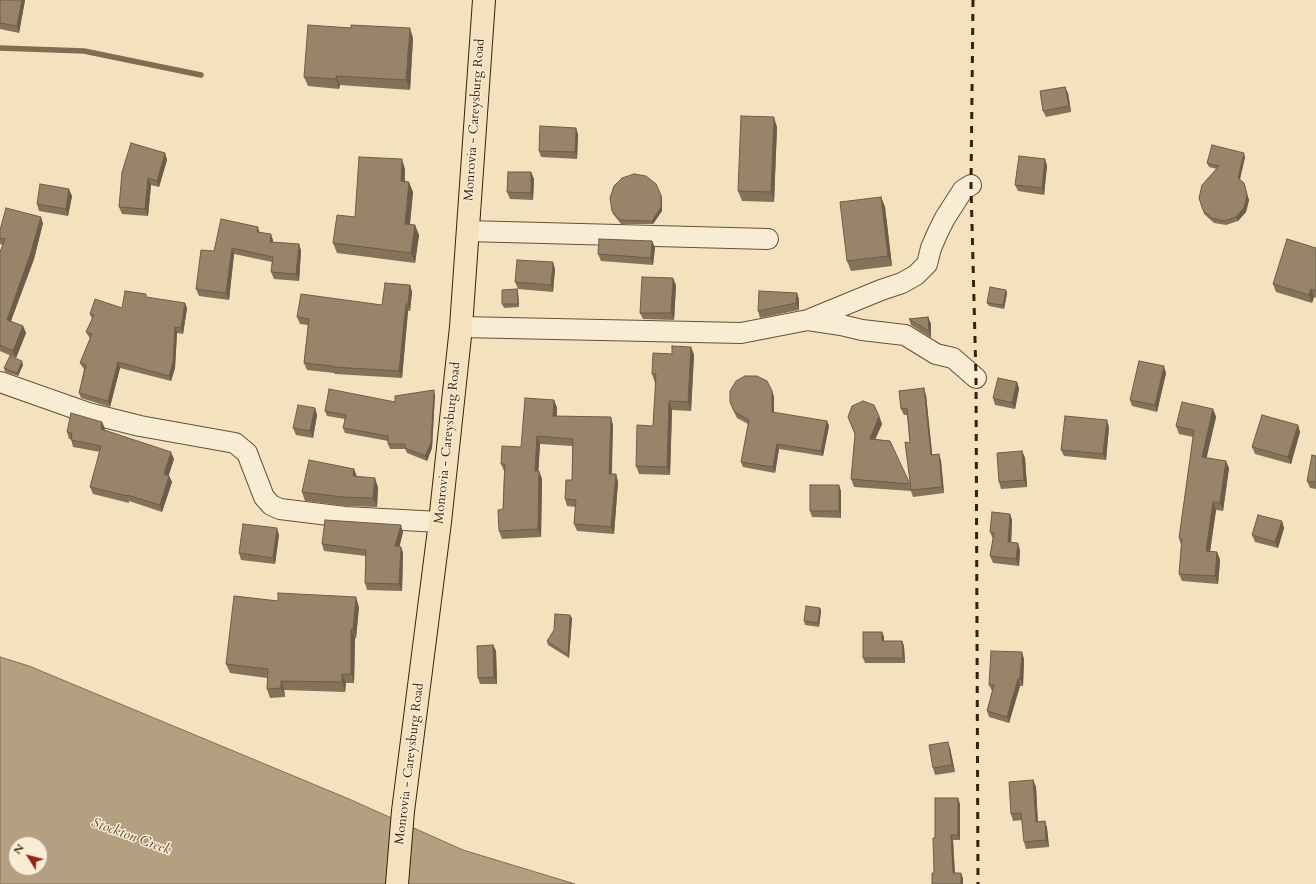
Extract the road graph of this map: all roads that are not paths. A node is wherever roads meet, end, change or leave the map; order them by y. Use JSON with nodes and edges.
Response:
{"nodes":[{"id":1,"x":484,"y":0,"type":"edge"},
{"id":2,"x":971,"y":185,"type":"dead end"},
{"id":3,"x":468,"y":231,"type":"junction"},
{"id":4,"x":768,"y":240,"type":"dead end"},
{"id":5,"x":808,"y":320,"type":"junction"},
{"id":6,"x":461,"y":327,"type":"junction"},
{"id":7,"x":976,"y":378,"type":"dead end"},
{"id":8,"x":2,"y":388,"type":"edge"},
{"id":9,"x":440,"y":522,"type":"junction"},
{"id":10,"x":397,"y":884,"type":"edge"}],
"edges":[{"from":1,"to":3,"type":"main road","name":"Monrovia - Careysburg Road"},
{"from":2,"to":5,"type":"street"},
{"from":3,"to":4,"type":"street"},
{"from":3,"to":6,"type":"main road","name":"Monrovia - Careysburg Road"},
{"from":5,"to":6,"type":"street"},
{"from":5,"to":7,"type":"street"},
{"from":6,"to":9,"type":"main road","name":"Monrovia - Careysburg Road"},
{"from":8,"to":9,"type":"street"},
{"from":9,"to":10,"type":"main road","name":"Monrovia - Careysburg Road"}]}
